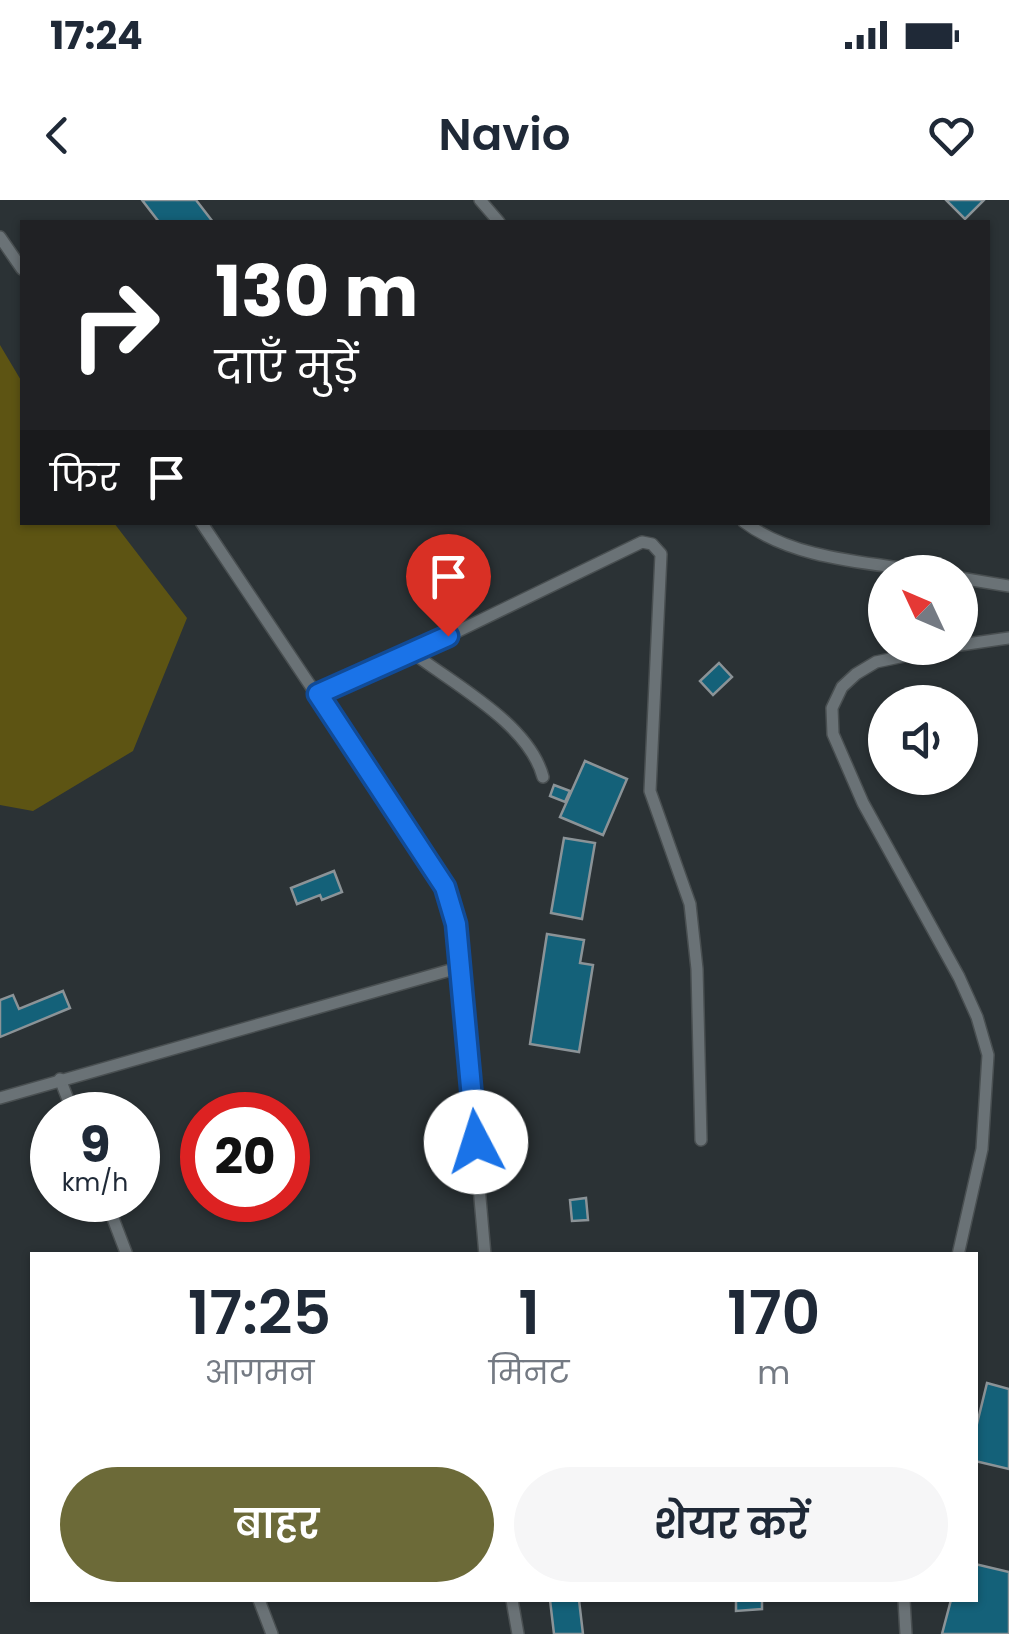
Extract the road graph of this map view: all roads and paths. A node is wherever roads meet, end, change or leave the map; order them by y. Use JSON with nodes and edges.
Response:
{"nodes":[{"id":1,"x":480,"y":200,"type":"edge"},
{"id":2,"x":497,"y":220,"type":"edge"},
{"id":3,"x":0,"y":237,"type":"edge"},
{"id":4,"x":20,"y":266,"type":"edge"},
{"id":5,"x":203,"y":525,"type":"edge"},
{"id":6,"x":748,"y":525,"type":"edge"},
{"id":7,"x":868,"y":562,"type":"edge"},
{"id":8,"x":978,"y":581,"type":"edge"},
{"id":9,"x":1009,"y":586,"type":"edge"},
{"id":10,"x":1009,"y":638,"type":"edge"},
{"id":11,"x":978,"y":642,"type":"edge"},
{"id":12,"x":413,"y":654,"type":"junction"},
{"id":13,"x":871,"y":665,"type":"edge"},
{"id":14,"x":318,"y":694,"type":"junction"},
{"id":15,"x":542,"y":777,"type":"dead end"},
{"id":16,"x":461,"y":968,"type":"junction"},
{"id":17,"x":60,"y":1080,"type":"junction"},
{"id":18,"x":65,"y":1092,"type":"edge"},
{"id":19,"x":0,"y":1098,"type":"edge"},
{"id":20,"x":701,"y":1140,"type":"dead end"},
{"id":21,"x":115,"y":1222,"type":"edge"},
{"id":22,"x":127,"y":1252,"type":"edge"},
{"id":23,"x":485,"y":1252,"type":"edge"},
{"id":24,"x":959,"y":1252,"type":"edge"},
{"id":25,"x":261,"y":1602,"type":"edge"},
{"id":26,"x":512,"y":1602,"type":"edge"},
{"id":27,"x":904,"y":1602,"type":"edge"},
{"id":28,"x":272,"y":1634,"type":"edge"},
{"id":29,"x":518,"y":1634,"type":"edge"},
{"id":30,"x":906,"y":1634,"type":"edge"}],
"edges":[{"from":1,"to":2,"type":"lane"},
{"from":3,"to":4,"type":"lane"},
{"from":5,"to":14,"type":"lane"},
{"from":6,"to":7,"type":"lane"},
{"from":8,"to":9,"type":"lane"},
{"from":10,"to":11,"type":"lane"},
{"from":12,"to":14,"type":"lane"},
{"from":12,"to":15,"type":"lane"},
{"from":12,"to":20,"type":"lane"},
{"from":13,"to":24,"type":"lane"},
{"from":14,"to":16,"type":"lane"},
{"from":16,"to":17,"type":"lane"},
{"from":16,"to":23,"type":"lane"},
{"from":17,"to":18,"type":"lane"},
{"from":17,"to":19,"type":"lane"},
{"from":21,"to":22,"type":"lane"},
{"from":25,"to":28,"type":"lane"},
{"from":26,"to":29,"type":"lane"},
{"from":27,"to":30,"type":"lane"}]}
